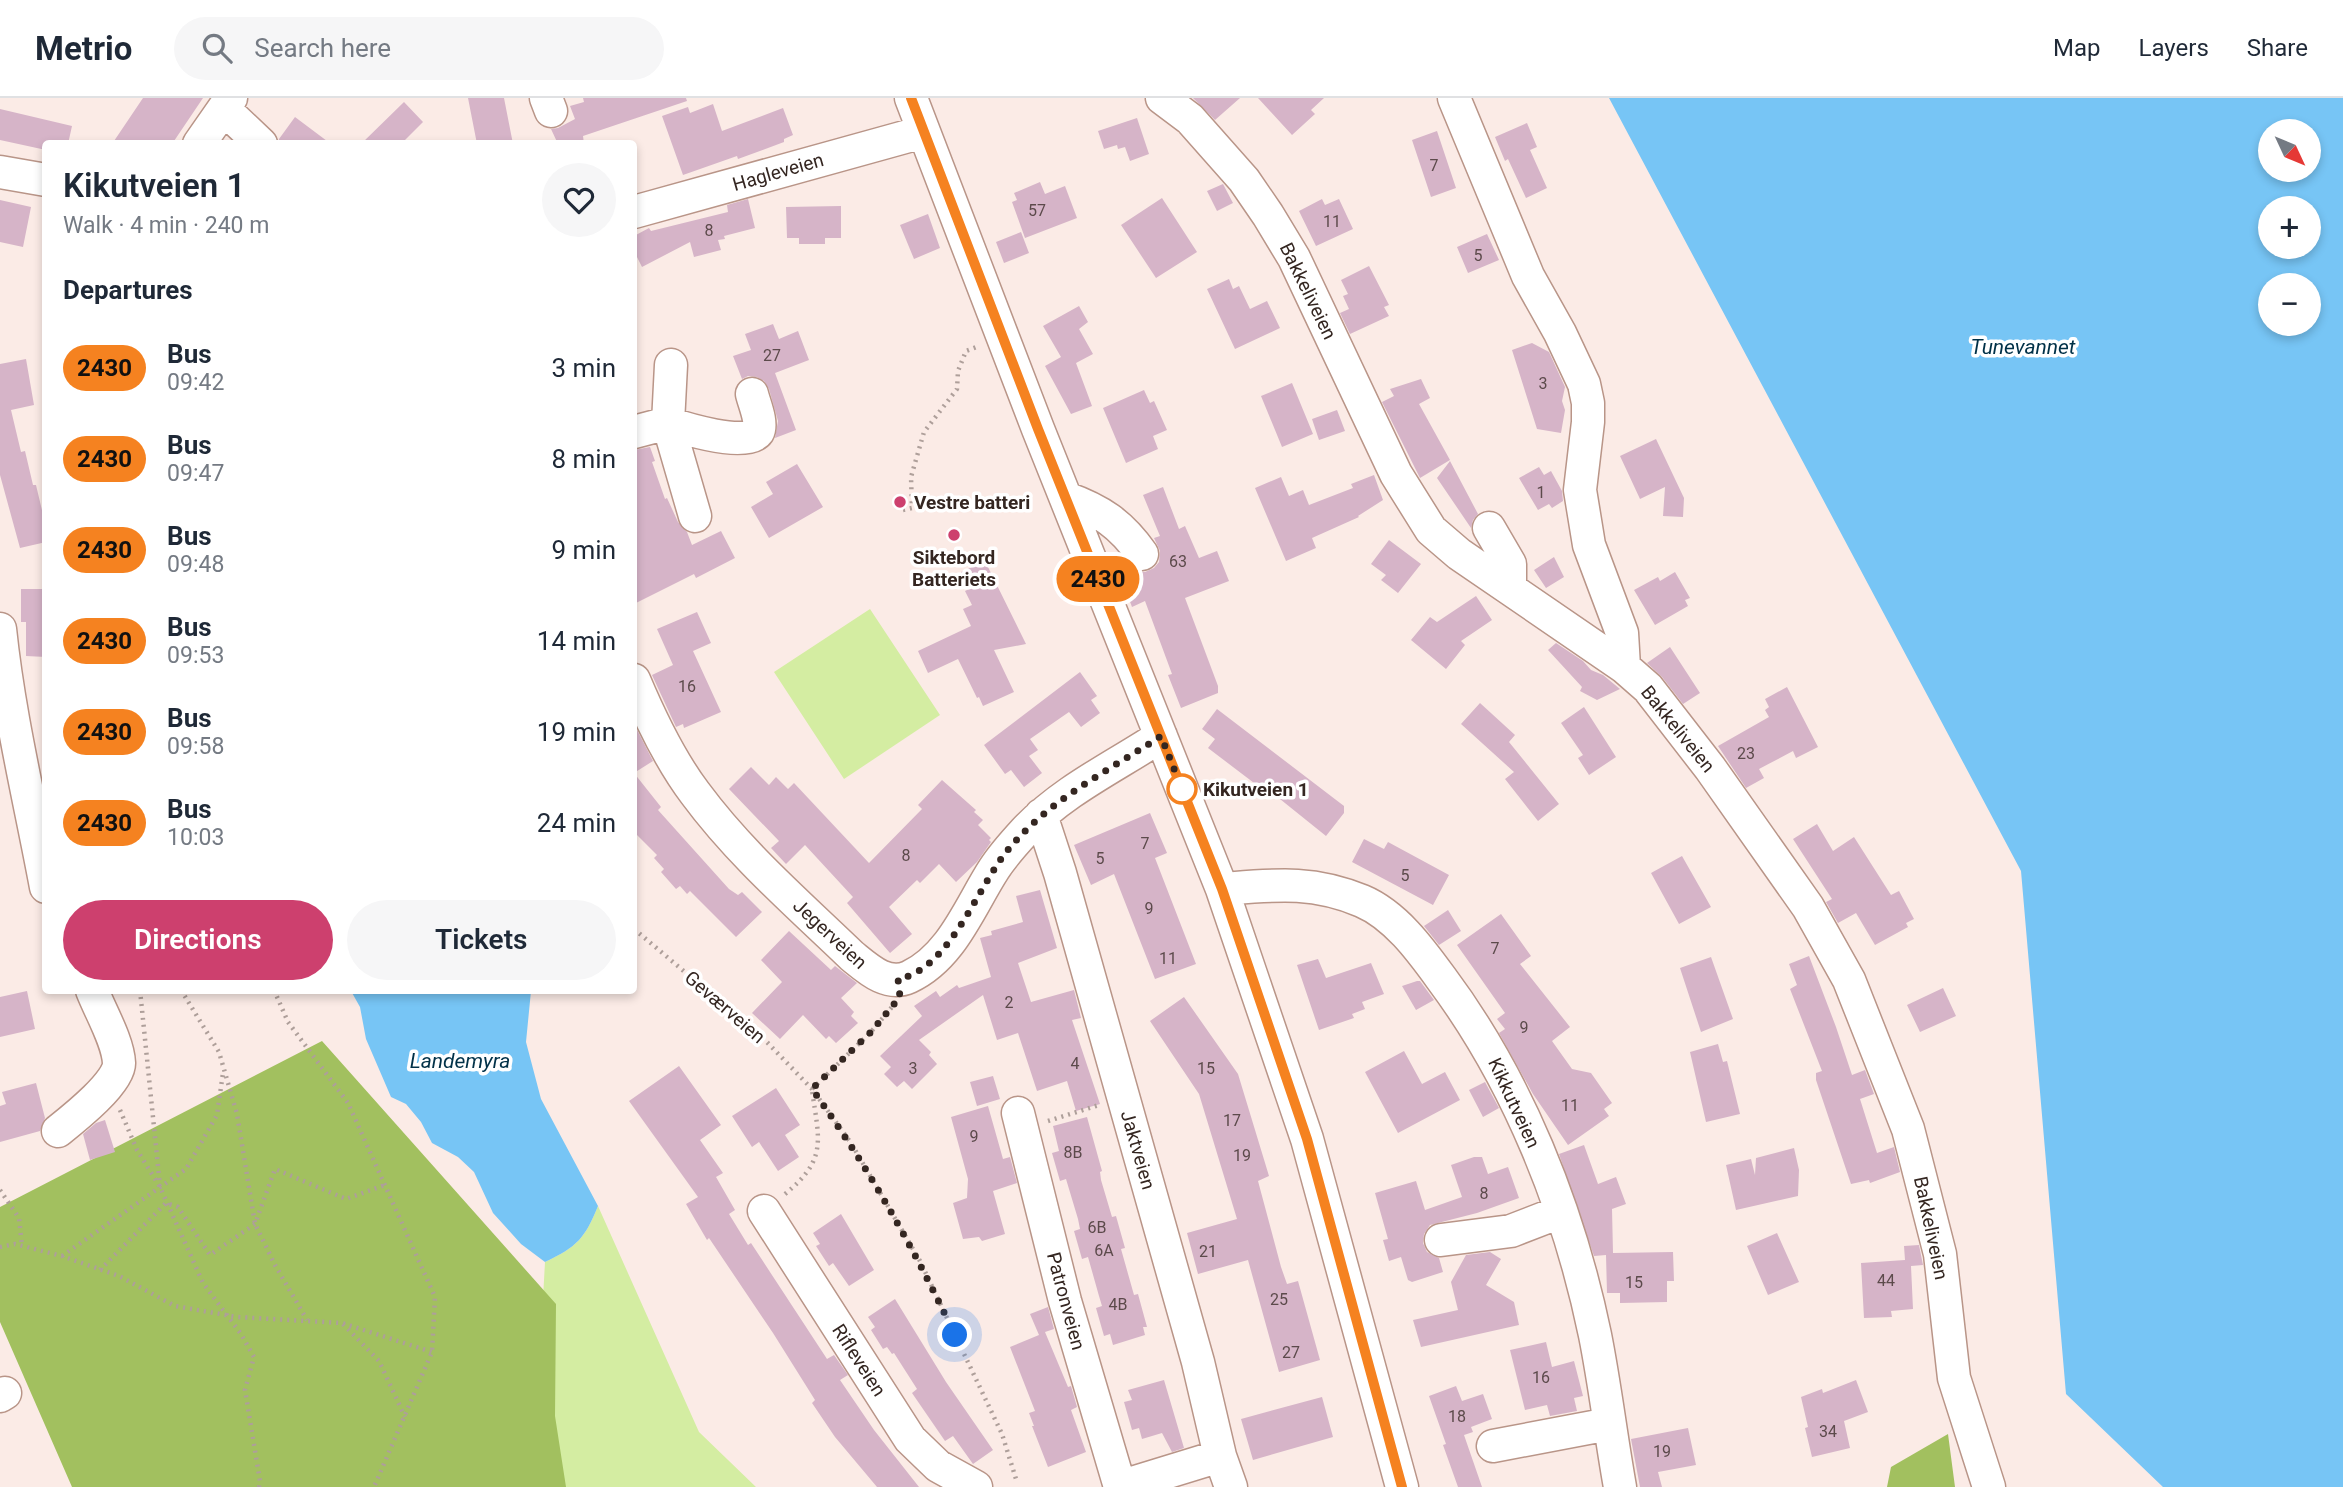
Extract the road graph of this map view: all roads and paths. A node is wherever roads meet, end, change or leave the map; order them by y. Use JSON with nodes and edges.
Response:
{"nodes":[{"id":1,"x":911,"y":98,"type":"edge"},
{"id":2,"x":1162,"y":98,"type":"edge"},
{"id":3,"x":1454,"y":98,"type":"edge"},
{"id":4,"x":228,"y":104,"type":"edge"},
{"id":5,"x":923,"y":132,"type":"junction"},
{"id":6,"x":202,"y":140,"type":"edge"},
{"id":7,"x":258,"y":140,"type":"edge"},
{"id":8,"x":0,"y":172,"type":"edge"},
{"id":9,"x":42,"y":179,"type":"edge"},
{"id":10,"x":637,"y":211,"type":"edge"},
{"id":11,"x":975,"y":347,"type":"dead end"},
{"id":12,"x":671,"y":365,"type":"dead end"},
{"id":13,"x":752,"y":394,"type":"dead end"},
{"id":14,"x":668,"y":423,"type":"junction"},
{"id":15,"x":637,"y":431,"type":"edge"},
{"id":16,"x":1066,"y":498,"type":"junction"},
{"id":17,"x":903,"y":510,"type":"dead end"},
{"id":18,"x":695,"y":516,"type":"dead end"},
{"id":19,"x":1489,"y":528,"type":"dead end"},
{"id":20,"x":1142,"y":554,"type":"dead end"},
{"id":21,"x":1510,"y":589,"type":"junction"},
{"id":22,"x":0,"y":629,"type":"edge"},
{"id":23,"x":1623,"y":667,"type":"junction"},
{"id":24,"x":637,"y":686,"type":"edge"},
{"id":25,"x":1161,"y":736,"type":"junction"},
{"id":26,"x":1041,"y":815,"type":"junction"},
{"id":27,"x":40,"y":821,"type":"edge"},
{"id":28,"x":42,"y":843,"type":"edge"},
{"id":29,"x":1222,"y":889,"type":"junction"},
{"id":30,"x":637,"y":932,"type":"edge"},
{"id":31,"x":898,"y":979,"type":"junction"},
{"id":32,"x":94,"y":994,"type":"edge"},
{"id":33,"x":140,"y":994,"type":"edge"},
{"id":34,"x":183,"y":994,"type":"edge"},
{"id":35,"x":276,"y":994,"type":"edge"},
{"id":36,"x":224,"y":1069,"type":"junction"},
{"id":37,"x":109,"y":1083,"type":"junction"},
{"id":38,"x":812,"y":1089,"type":"junction"},
{"id":39,"x":1124,"y":1099,"type":"junction"},
{"id":40,"x":1020,"y":1121,"type":"joint"},
{"id":41,"x":58,"y":1131,"type":"dead end"},
{"id":42,"x":385,"y":1185,"type":"junction"},
{"id":43,"x":160,"y":1187,"type":"junction"},
{"id":44,"x":0,"y":1190,"type":"edge"},
{"id":45,"x":166,"y":1203,"type":"junction"},
{"id":46,"x":764,"y":1211,"type":"joint"},
{"id":47,"x":1560,"y":1212,"type":"junction"},
{"id":48,"x":256,"y":1224,"type":"junction"},
{"id":49,"x":1441,"y":1240,"type":"dead end"},
{"id":50,"x":22,"y":1246,"type":"junction"},
{"id":51,"x":0,"y":1247,"type":"edge"},
{"id":52,"x":62,"y":1256,"type":"junction"},
{"id":53,"x":100,"y":1270,"type":"junction"},
{"id":54,"x":225,"y":1315,"type":"junction"},
{"id":55,"x":307,"y":1320,"type":"junction"},
{"id":56,"x":342,"y":1323,"type":"junction"},
{"id":57,"x":432,"y":1352,"type":"junction"},
{"id":58,"x":405,"y":1417,"type":"junction"},
{"id":59,"x":1609,"y":1424,"type":"junction"},
{"id":60,"x":1493,"y":1446,"type":"dead end"},
{"id":61,"x":1220,"y":1456,"type":"junction"},
{"id":62,"x":1016,"y":1479,"type":"dead end"},
{"id":63,"x":259,"y":1487,"type":"edge"},
{"id":64,"x":374,"y":1487,"type":"edge"},
{"id":65,"x":976,"y":1487,"type":"edge"},
{"id":66,"x":1119,"y":1487,"type":"edge"},
{"id":67,"x":1231,"y":1487,"type":"edge"},
{"id":68,"x":1402,"y":1487,"type":"edge"},
{"id":69,"x":1620,"y":1487,"type":"edge"},
{"id":70,"x":1989,"y":1487,"type":"edge"}],
"edges":[{"from":1,"to":5,"type":"street"},
{"from":2,"to":21,"type":"street","name":"Bakkeliveien"},
{"from":3,"to":23,"type":"street"},
{"from":4,"to":6,"type":"street"},
{"from":4,"to":7,"type":"street"},
{"from":5,"to":10,"type":"street","name":"Hagleveien"},
{"from":5,"to":16,"type":"street"},
{"from":8,"to":9,"type":"street"},
{"from":11,"to":17,"type":"path"},
{"from":12,"to":14,"type":"street"},
{"from":13,"to":14,"type":"street"},
{"from":14,"to":15,"type":"street"},
{"from":14,"to":18,"type":"street"},
{"from":16,"to":20,"type":"street"},
{"from":16,"to":25,"type":"street"},
{"from":19,"to":21,"type":"street"},
{"from":21,"to":23,"type":"street","name":"Bakkeliveien"},
{"from":22,"to":27,"type":"street"},
{"from":23,"to":70,"type":"street","name":"Bakkeliveien"},
{"from":24,"to":31,"type":"street","name":"Jegerveien"},
{"from":25,"to":26,"type":"street"},
{"from":25,"to":29,"type":"street"},
{"from":26,"to":31,"type":"street"},
{"from":26,"to":39,"type":"street","name":"Jaktveien"},
{"from":27,"to":28,"type":"street"},
{"from":29,"to":47,"type":"street","name":"Kikkutveien"},
{"from":29,"to":68,"type":"street"},
{"from":30,"to":38,"type":"path","name":"Geværveien"},
{"from":31,"to":38,"type":"path"},
{"from":32,"to":37,"type":"street"},
{"from":33,"to":43,"type":"path"},
{"from":34,"to":36,"type":"path"},
{"from":35,"to":42,"type":"path"},
{"from":36,"to":43,"type":"path"},
{"from":36,"to":48,"type":"path"},
{"from":37,"to":41,"type":"street"},
{"from":37,"to":43,"type":"path"},
{"from":38,"to":46,"type":"path"},
{"from":38,"to":62,"type":"path","name":"Geværveien"},
{"from":39,"to":40,"type":"path"},
{"from":39,"to":61,"type":"street","name":"Jaktveien"},
{"from":40,"to":66,"type":"street","name":"Patronveien"},
{"from":42,"to":48,"type":"path"},
{"from":42,"to":57,"type":"path"},
{"from":43,"to":45,"type":"path"},
{"from":43,"to":52,"type":"path"},
{"from":44,"to":50,"type":"path"},
{"from":45,"to":48,"type":"path"},
{"from":45,"to":53,"type":"path"},
{"from":45,"to":54,"type":"path"},
{"from":46,"to":65,"type":"street","name":"Rifleveien"},
{"from":47,"to":49,"type":"street"},
{"from":47,"to":59,"type":"street","name":"Kikkutveien"},
{"from":48,"to":55,"type":"path"},
{"from":50,"to":51,"type":"path"},
{"from":50,"to":52,"type":"path"},
{"from":52,"to":53,"type":"path"},
{"from":53,"to":54,"type":"path"},
{"from":54,"to":55,"type":"path"},
{"from":54,"to":63,"type":"path"},
{"from":55,"to":56,"type":"path"},
{"from":56,"to":57,"type":"path"},
{"from":56,"to":58,"type":"path"},
{"from":57,"to":58,"type":"path"},
{"from":58,"to":64,"type":"path"},
{"from":59,"to":60,"type":"street"},
{"from":59,"to":69,"type":"street","name":"Kikkutveien"},
{"from":61,"to":66,"type":"street"},
{"from":61,"to":67,"type":"street","name":"Jaktveien"}]}
